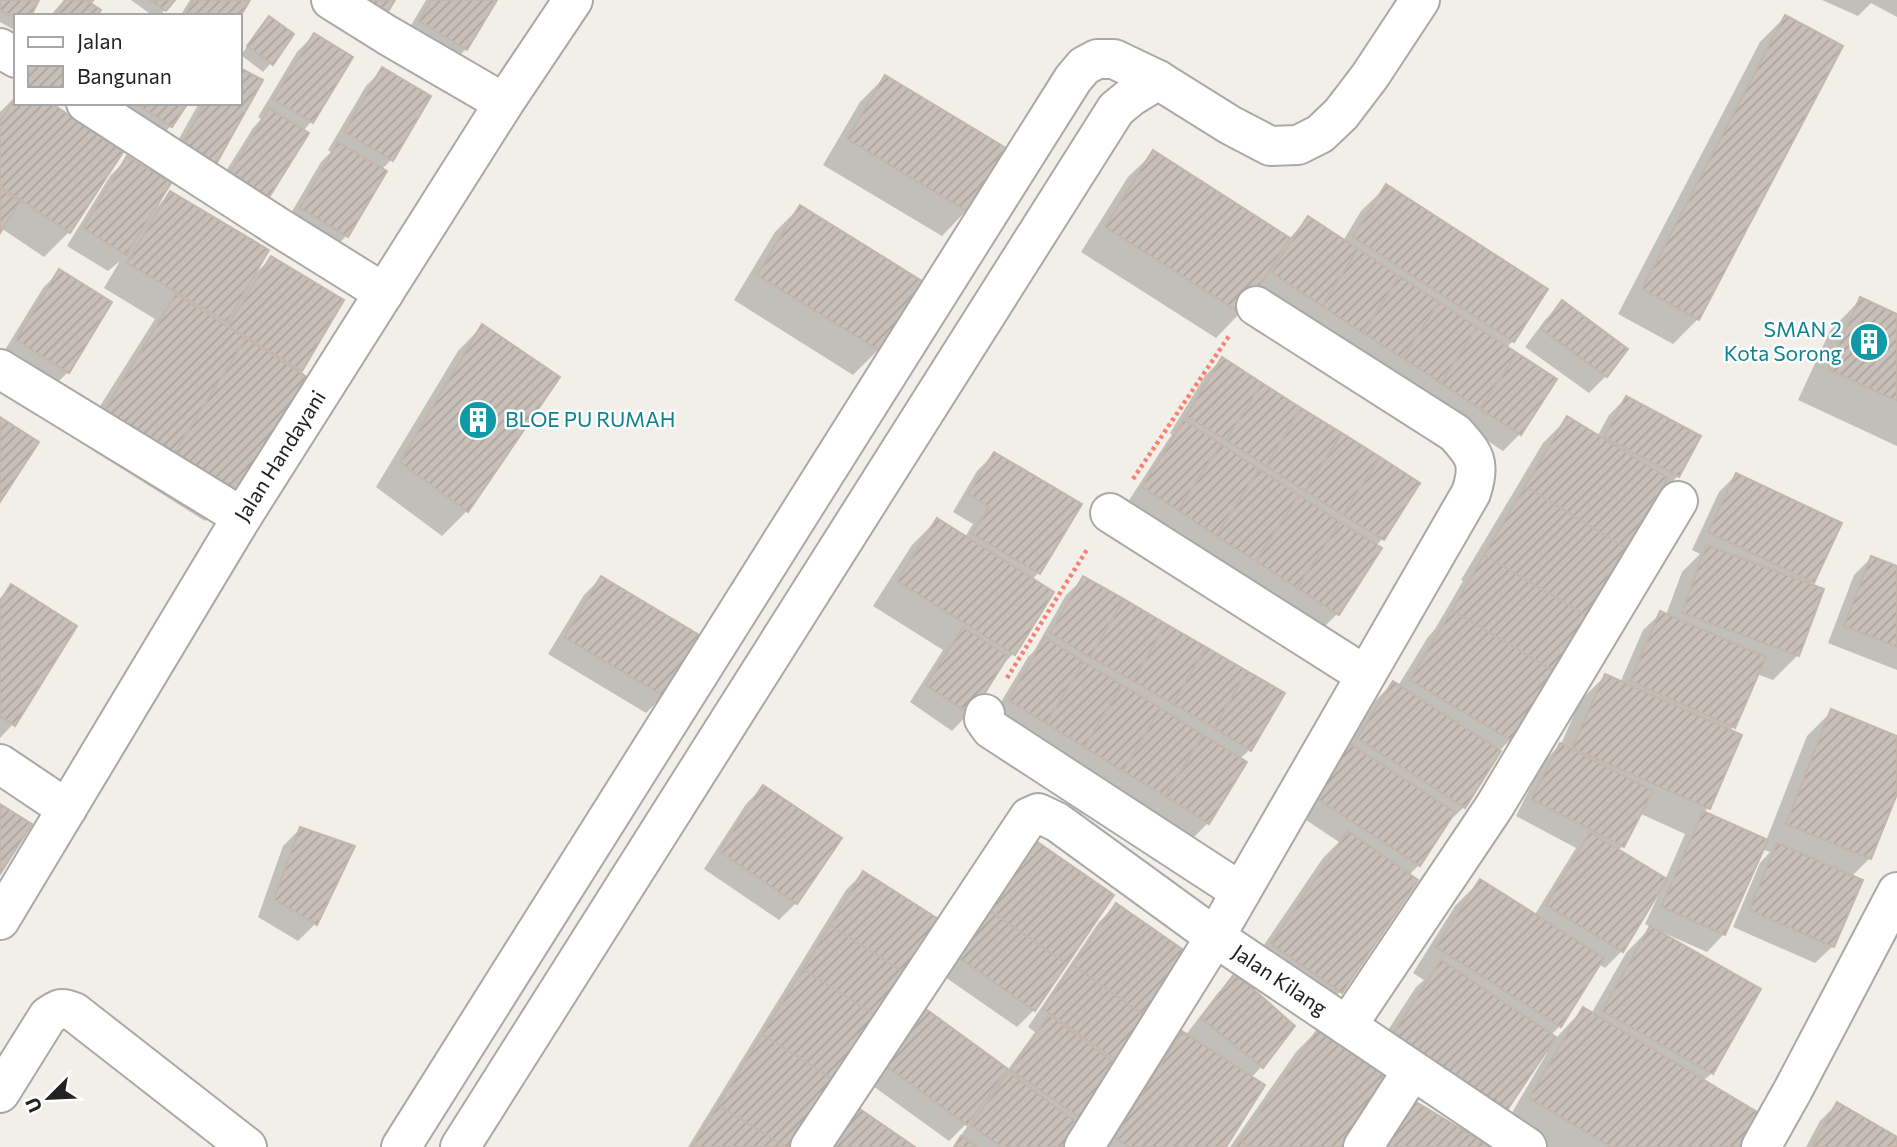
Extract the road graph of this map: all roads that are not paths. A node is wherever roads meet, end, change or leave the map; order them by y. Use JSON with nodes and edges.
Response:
{"nodes":[{"id":1,"x":331,"y":0,"type":"edge"},
{"id":2,"x":573,"y":0,"type":"edge"},
{"id":3,"x":1420,"y":0,"type":"edge"},
{"id":4,"x":1158,"y":80,"type":"junction"},
{"id":5,"x":505,"y":103,"type":"junction"},
{"id":6,"x":89,"y":105,"type":"edge"},
{"id":7,"x":384,"y":293,"type":"junction"},
{"id":8,"x":1256,"y":306,"type":"dead end"},
{"id":9,"x":0,"y":369,"type":"edge"},
{"id":10,"x":1678,"y":501,"type":"dead end"},
{"id":11,"x":1110,"y":513,"type":"dead end"},
{"id":12,"x":242,"y":517,"type":"junction"},
{"id":13,"x":1365,"y":675,"type":"junction"},
{"id":14,"x":985,"y":714,"type":"dead end"},
{"id":15,"x":0,"y":764,"type":"edge"},
{"id":16,"x":67,"y":809,"type":"junction"},
{"id":17,"x":1241,"y":892,"type":"junction"},
{"id":18,"x":1897,"y":892,"type":"edge"},
{"id":19,"x":0,"y":919,"type":"edge"},
{"id":20,"x":1215,"y":937,"type":"junction"},
{"id":21,"x":1347,"y":1026,"type":"junction"},
{"id":22,"x":1412,"y":1071,"type":"junction"},
{"id":23,"x":0,"y":1093,"type":"edge"},
{"id":24,"x":247,"y":1147,"type":"edge"},
{"id":25,"x":401,"y":1147,"type":"edge"},
{"id":26,"x":460,"y":1147,"type":"edge"},
{"id":27,"x":810,"y":1147,"type":"edge"},
{"id":28,"x":1084,"y":1147,"type":"edge"},
{"id":29,"x":1363,"y":1147,"type":"edge"},
{"id":30,"x":1527,"y":1147,"type":"edge"},
{"id":31,"x":1761,"y":1147,"type":"edge"}],
"edges":[{"from":1,"to":5,"type":"street"},
{"from":2,"to":5,"type":"street","name":"Jalan Handayani"},
{"from":3,"to":4,"type":"street"},
{"from":4,"to":25,"type":"street"},
{"from":4,"to":26,"type":"street"},
{"from":5,"to":7,"type":"street","name":"Jalan Handayani"},
{"from":6,"to":7,"type":"street"},
{"from":7,"to":12,"type":"street","name":"Jalan Handayani"},
{"from":8,"to":13,"type":"street"},
{"from":9,"to":12,"type":"street"},
{"from":10,"to":21,"type":"street"},
{"from":11,"to":13,"type":"street"},
{"from":12,"to":16,"type":"street","name":"Jalan Handayani"},
{"from":13,"to":17,"type":"street"},
{"from":14,"to":17,"type":"street"},
{"from":15,"to":16,"type":"street"},
{"from":16,"to":19,"type":"street","name":"Jalan Handayani"},
{"from":17,"to":20,"type":"street"},
{"from":18,"to":31,"type":"street"},
{"from":20,"to":21,"type":"street","name":"Jalan Kilang"},
{"from":20,"to":27,"type":"street","name":"Jalan Kilang"},
{"from":20,"to":28,"type":"street"},
{"from":21,"to":22,"type":"street","name":"Jalan Kilang"},
{"from":22,"to":29,"type":"street"},
{"from":22,"to":30,"type":"street","name":"Jalan Kilang"},
{"from":23,"to":24,"type":"street"}]}
